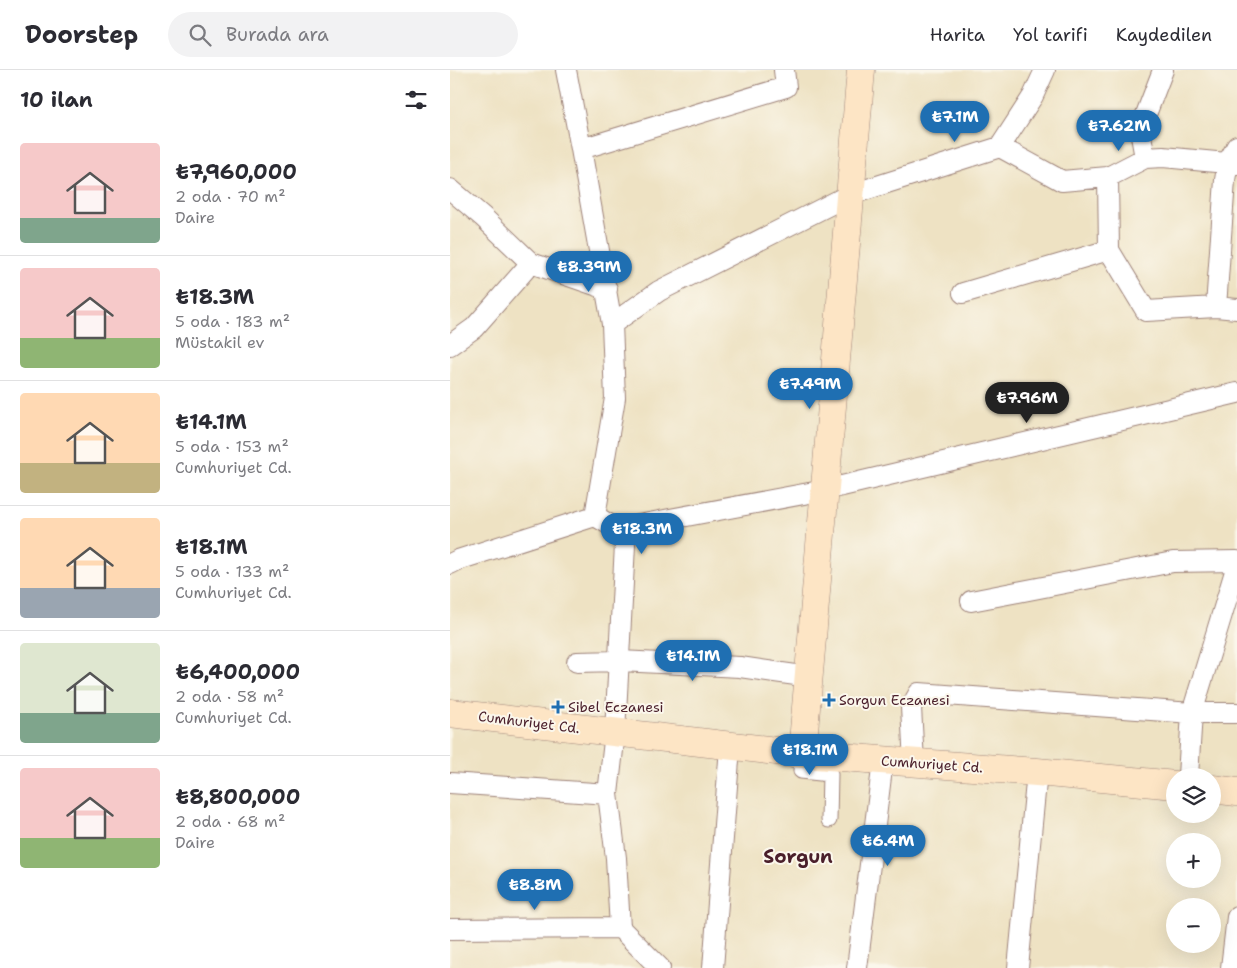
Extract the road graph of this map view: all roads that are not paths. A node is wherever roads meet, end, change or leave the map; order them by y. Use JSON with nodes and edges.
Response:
{"nodes":[{"id":1,"x":566,"y":70,"type":"edge"},
{"id":2,"x":784,"y":70,"type":"edge"},
{"id":3,"x":861,"y":70,"type":"edge"},
{"id":4,"x":1045,"y":70,"type":"edge"},
{"id":5,"x":1163,"y":70,"type":"edge"},
{"id":6,"x":1000,"y":147,"type":"junction"},
{"id":7,"x":581,"y":149,"type":"junction"},
{"id":8,"x":1234,"y":157,"type":"edge"},
{"id":9,"x":1145,"y":158,"type":"junction"},
{"id":10,"x":1108,"y":177,"type":"junction"},
{"id":11,"x":450,"y":189,"type":"edge"},
{"id":12,"x":849,"y":196,"type":"junction"},
{"id":13,"x":1110,"y":250,"type":"junction"},
{"id":14,"x":531,"y":264,"type":"junction"},
{"id":15,"x":607,"y":289,"type":"junction"},
{"id":16,"x":963,"y":294,"type":"dead end"},
{"id":17,"x":1216,"y":307,"type":"junction"},
{"id":18,"x":1237,"y":309,"type":"edge"},
{"id":19,"x":612,"y":324,"type":"junction"},
{"id":20,"x":450,"y":345,"type":"edge"},
{"id":21,"x":1237,"y":393,"type":"edge"},
{"id":22,"x":825,"y":490,"type":"junction"},
{"id":23,"x":595,"y":516,"type":"junction"},
{"id":24,"x":617,"y":529,"type":"junction"},
{"id":25,"x":1237,"y":561,"type":"edge"},
{"id":26,"x":450,"y":564,"type":"edge"},
{"id":27,"x":1237,"y":565,"type":"edge"},
{"id":28,"x":971,"y":601,"type":"dead end"},
{"id":29,"x":620,"y":661,"type":"junction"},
{"id":30,"x":577,"y":662,"type":"dead end"},
{"id":31,"x":810,"y":677,"type":"junction"},
{"id":32,"x":450,"y":712,"type":"edge"},
{"id":33,"x":1192,"y":713,"type":"junction"},
{"id":34,"x":1237,"y":713,"type":"edge"},
{"id":35,"x":615,"y":732,"type":"junction"},
{"id":36,"x":730,"y":747,"type":"junction"},
{"id":37,"x":802,"y":754,"type":"junction"},
{"id":38,"x":883,"y":761,"type":"junction"},
{"id":39,"x":914,"y":763,"type":"junction"},
{"id":40,"x":1189,"y":768,"type":"edge"},
{"id":41,"x":1037,"y":772,"type":"junction"},
{"id":42,"x":450,"y":783,"type":"edge"},
{"id":43,"x":1166,"y":784,"type":"edge"},
{"id":44,"x":1221,"y":790,"type":"edge"},
{"id":45,"x":1237,"y":792,"type":"edge"},
{"id":46,"x":608,"y":794,"type":"junction"},
{"id":47,"x":829,"y":820,"type":"dead end"},
{"id":48,"x":1237,"y":917,"type":"edge"},
{"id":49,"x":620,"y":928,"type":"junction"},
{"id":50,"x":450,"y":929,"type":"edge"},
{"id":51,"x":1234,"y":958,"type":"edge"},
{"id":52,"x":660,"y":968,"type":"edge"},
{"id":53,"x":712,"y":968,"type":"edge"},
{"id":54,"x":857,"y":968,"type":"edge"},
{"id":55,"x":1018,"y":968,"type":"edge"}],
"edges":[{"from":1,"to":7,"type":"street"},
{"from":2,"to":7,"type":"street"},
{"from":3,"to":12,"type":"main road"},
{"from":4,"to":6,"type":"street"},
{"from":5,"to":9,"type":"street"},
{"from":6,"to":10,"type":"street"},
{"from":6,"to":12,"type":"street"},
{"from":7,"to":15,"type":"street"},
{"from":8,"to":9,"type":"street"},
{"from":8,"to":17,"type":"street"},
{"from":9,"to":10,"type":"street"},
{"from":10,"to":13,"type":"street"},
{"from":11,"to":14,"type":"street"},
{"from":12,"to":19,"type":"street"},
{"from":12,"to":22,"type":"main road"},
{"from":13,"to":16,"type":"street"},
{"from":13,"to":17,"type":"street"},
{"from":14,"to":15,"type":"street"},
{"from":14,"to":20,"type":"street"},
{"from":15,"to":19,"type":"street"},
{"from":17,"to":18,"type":"street"},
{"from":19,"to":23,"type":"street"},
{"from":21,"to":22,"type":"street"},
{"from":22,"to":24,"type":"street"},
{"from":22,"to":31,"type":"main road"},
{"from":23,"to":24,"type":"street"},
{"from":23,"to":26,"type":"street"},
{"from":24,"to":29,"type":"street"},
{"from":25,"to":28,"type":"street"},
{"from":27,"to":33,"type":"street"},
{"from":29,"to":30,"type":"street"},
{"from":29,"to":31,"type":"street"},
{"from":29,"to":35,"type":"street"},
{"from":31,"to":37,"type":"main road"},
{"from":32,"to":35,"type":"main road","name":"Cumhuriyet Cd."},
{"from":33,"to":34,"type":"street"},
{"from":33,"to":39,"type":"street"},
{"from":33,"to":40,"type":"street"},
{"from":35,"to":36,"type":"main road","name":"Cumhuriyet Cd."},
{"from":35,"to":46,"type":"street"},
{"from":36,"to":37,"type":"main road","name":"Cumhuriyet Cd."},
{"from":36,"to":53,"type":"street"},
{"from":37,"to":38,"type":"main road","name":"Cumhuriyet Cd."},
{"from":37,"to":47,"type":"street"},
{"from":38,"to":39,"type":"main road","name":"Cumhuriyet Cd."},
{"from":38,"to":54,"type":"street"},
{"from":39,"to":41,"type":"main road","name":"Cumhuriyet Cd."},
{"from":41,"to":43,"type":"main road","name":"Cumhuriyet Cd."},
{"from":41,"to":55,"type":"street"},
{"from":42,"to":46,"type":"street"},
{"from":44,"to":45,"type":"main road"},
{"from":46,"to":49,"type":"street"},
{"from":48,"to":51,"type":"street"},
{"from":49,"to":50,"type":"street"},
{"from":49,"to":52,"type":"street"}]}
